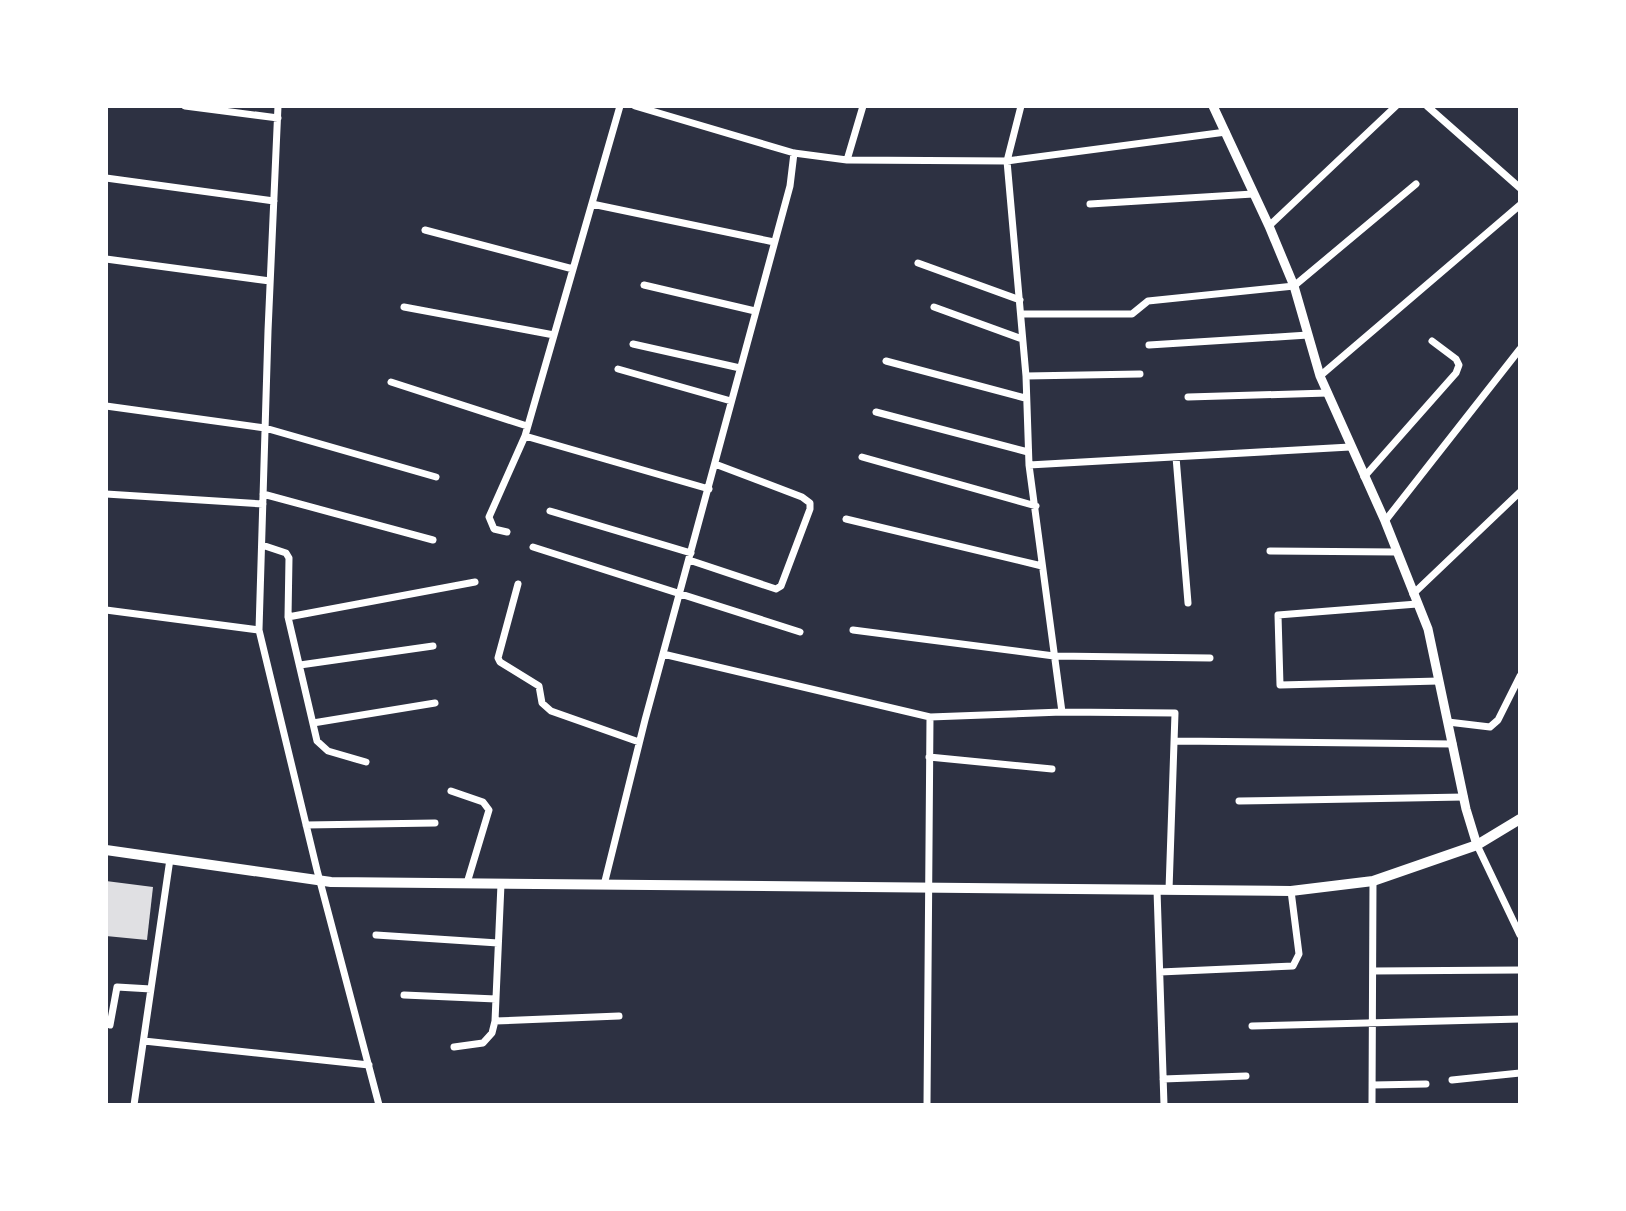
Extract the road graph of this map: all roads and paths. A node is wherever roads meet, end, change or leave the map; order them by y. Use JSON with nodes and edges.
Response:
{"nodes":[{"id":1,"x":185,"y":106,"type":"edge"},
{"id":2,"x":278,"y":106,"type":"edge"},
{"id":3,"x":620,"y":106,"type":"edge"},
{"id":4,"x":635,"y":106,"type":"edge"},
{"id":5,"x":863,"y":106,"type":"edge"},
{"id":6,"x":1021,"y":106,"type":"edge"},
{"id":7,"x":1213,"y":106,"type":"edge"},
{"id":8,"x":1396,"y":106,"type":"edge"},
{"id":9,"x":1427,"y":106,"type":"edge"},
{"id":10,"x":278,"y":118,"type":"junction"},
{"id":11,"x":1226,"y":132,"type":"junction"},
{"id":12,"x":794,"y":153,"type":"junction"},
{"id":13,"x":847,"y":160,"type":"junction"},
{"id":14,"x":1007,"y":161,"type":"junction"},
{"id":15,"x":1520,"y":173,"type":"edge"},
{"id":16,"x":106,"y":178,"type":"edge"},
{"id":17,"x":1513,"y":182,"type":"junction"},
{"id":18,"x":1416,"y":184,"type":"dead end"},
{"id":19,"x":1520,"y":188,"type":"edge"},
{"id":20,"x":1253,"y":194,"type":"junction"},
{"id":21,"x":274,"y":201,"type":"junction"},
{"id":22,"x":592,"y":204,"type":"junction"},
{"id":23,"x":1090,"y":204,"type":"dead end"},
{"id":24,"x":1520,"y":205,"type":"edge"},
{"id":25,"x":1269,"y":226,"type":"junction"},
{"id":26,"x":425,"y":230,"type":"dead end"},
{"id":27,"x":774,"y":242,"type":"junction"},
{"id":28,"x":106,"y":259,"type":"edge"},
{"id":29,"x":918,"y":263,"type":"dead end"},
{"id":30,"x":573,"y":269,"type":"junction"},
{"id":31,"x":270,"y":281,"type":"junction"},
{"id":32,"x":644,"y":285,"type":"dead end"},
{"id":33,"x":1294,"y":286,"type":"junction"},
{"id":34,"x":1020,"y":300,"type":"junction"},
{"id":35,"x":404,"y":307,"type":"dead end"},
{"id":36,"x":934,"y":307,"type":"dead end"},
{"id":37,"x":755,"y":311,"type":"junction"},
{"id":38,"x":1021,"y":314,"type":"junction"},
{"id":39,"x":554,"y":335,"type":"junction"},
{"id":40,"x":1308,"y":335,"type":"junction"},
{"id":41,"x":1022,"y":339,"type":"junction"},
{"id":42,"x":1432,"y":341,"type":"dead end"},
{"id":43,"x":633,"y":344,"type":"dead end"},
{"id":44,"x":1149,"y":345,"type":"dead end"},
{"id":45,"x":1520,"y":349,"type":"edge"},
{"id":46,"x":886,"y":361,"type":"dead end"},
{"id":47,"x":740,"y":368,"type":"junction"},
{"id":48,"x":618,"y":369,"type":"dead end"},
{"id":49,"x":1140,"y":374,"type":"dead end"},
{"id":50,"x":1026,"y":376,"type":"junction"},
{"id":51,"x":1320,"y":376,"type":"junction"},
{"id":52,"x":391,"y":382,"type":"dead end"},
{"id":53,"x":1328,"y":393,"type":"junction"},
{"id":54,"x":1188,"y":397,"type":"dead end"},
{"id":55,"x":1025,"y":398,"type":"junction"},
{"id":56,"x":731,"y":401,"type":"junction"},
{"id":57,"x":106,"y":406,"type":"edge"},
{"id":58,"x":876,"y":412,"type":"dead end"},
{"id":59,"x":527,"y":426,"type":"junction"},
{"id":60,"x":265,"y":428,"type":"junction"},
{"id":61,"x":525,"y":436,"type":"junction"},
{"id":62,"x":1350,"y":447,"type":"junction"},
{"id":63,"x":1028,"y":452,"type":"junction"},
{"id":64,"x":862,"y":457,"type":"dead end"},
{"id":65,"x":1176,"y":457,"type":"junction"},
{"id":66,"x":715,"y":464,"type":"junction"},
{"id":67,"x":1029,"y":465,"type":"junction"},
{"id":68,"x":436,"y":477,"type":"dead end"},
{"id":69,"x":1364,"y":477,"type":"junction"},
{"id":70,"x":107,"y":483,"type":"edge"},
{"id":71,"x":709,"y":489,"type":"junction"},
{"id":72,"x":106,"y":492,"type":"edge"},
{"id":73,"x":1520,"y":492,"type":"edge"},
{"id":74,"x":263,"y":494,"type":"junction"},
{"id":75,"x":263,"y":504,"type":"junction"},
{"id":76,"x":1036,"y":506,"type":"junction"},
{"id":77,"x":550,"y":511,"type":"dead end"},
{"id":78,"x":846,"y":519,"type":"dead end"},
{"id":79,"x":1385,"y":521,"type":"junction"},
{"id":80,"x":507,"y":532,"type":"dead end"},
{"id":81,"x":433,"y":540,"type":"dead end"},
{"id":82,"x":262,"y":545,"type":"junction"},
{"id":83,"x":533,"y":547,"type":"dead end"},
{"id":84,"x":1270,"y":551,"type":"dead end"},
{"id":85,"x":1396,"y":552,"type":"junction"},
{"id":86,"x":690,"y":556,"type":"junction"},
{"id":87,"x":1042,"y":566,"type":"junction"},
{"id":88,"x":475,"y":582,"type":"dead end"},
{"id":89,"x":518,"y":584,"type":"dead end"},
{"id":90,"x":680,"y":592,"type":"junction"},
{"id":91,"x":1413,"y":594,"type":"junction"},
{"id":92,"x":1188,"y":603,"type":"dead end"},
{"id":93,"x":1417,"y":604,"type":"junction"},
{"id":94,"x":106,"y":610,"type":"edge"},
{"id":95,"x":288,"y":617,"type":"junction"},
{"id":96,"x":259,"y":630,"type":"junction"},
{"id":97,"x":853,"y":630,"type":"dead end"},
{"id":98,"x":800,"y":632,"type":"dead end"},
{"id":99,"x":433,"y":646,"type":"dead end"},
{"id":100,"x":663,"y":654,"type":"junction"},
{"id":101,"x":1054,"y":656,"type":"junction"},
{"id":102,"x":1210,"y":658,"type":"dead end"},
{"id":103,"x":300,"y":665,"type":"junction"},
{"id":104,"x":1520,"y":676,"type":"edge"},
{"id":105,"x":1439,"y":681,"type":"junction"},
{"id":106,"x":435,"y":703,"type":"dead end"},
{"id":107,"x":1062,"y":712,"type":"junction"},
{"id":108,"x":930,"y":717,"type":"junction"},
{"id":109,"x":1448,"y":722,"type":"junction"},
{"id":110,"x":313,"y":723,"type":"junction"},
{"id":111,"x":1176,"y":741,"type":"junction"},
{"id":112,"x":639,"y":742,"type":"junction"},
{"id":113,"x":1453,"y":744,"type":"junction"},
{"id":114,"x":929,"y":757,"type":"junction"},
{"id":115,"x":366,"y":762,"type":"dead end"},
{"id":116,"x":1052,"y":769,"type":"dead end"},
{"id":117,"x":451,"y":791,"type":"dead end"},
{"id":118,"x":1464,"y":797,"type":"junction"},
{"id":119,"x":1239,"y":801,"type":"dead end"},
{"id":120,"x":1520,"y":819,"type":"edge"},
{"id":121,"x":435,"y":823,"type":"dead end"},
{"id":122,"x":306,"y":825,"type":"junction"},
{"id":123,"x":1477,"y":845,"type":"junction"},
{"id":124,"x":106,"y":850,"type":"edge"},
{"id":125,"x":170,"y":859,"type":"junction"},
{"id":126,"x":320,"y":880,"type":"junction"},
{"id":127,"x":1373,"y":881,"type":"junction"},
{"id":128,"x":467,"y":883,"type":"junction"},
{"id":129,"x":501,"y":884,"type":"junction"},
{"id":130,"x":604,"y":885,"type":"junction"},
{"id":131,"x":927,"y":888,"type":"junction"},
{"id":132,"x":1163,"y":890,"type":"junction"},
{"id":133,"x":1291,"y":891,"type":"junction"},
{"id":134,"x":376,"y":935,"type":"dead end"},
{"id":135,"x":1520,"y":935,"type":"edge"},
{"id":136,"x":498,"y":943,"type":"junction"},
{"id":137,"x":1520,"y":970,"type":"edge"},
{"id":138,"x":1373,"y":971,"type":"junction"},
{"id":139,"x":1160,"y":972,"type":"junction"},
{"id":140,"x":151,"y":989,"type":"junction"},
{"id":141,"x":404,"y":995,"type":"dead end"},
{"id":142,"x":496,"y":999,"type":"junction"},
{"id":143,"x":619,"y":1016,"type":"dead end"},
{"id":144,"x":1520,"y":1019,"type":"edge"},
{"id":145,"x":495,"y":1021,"type":"junction"},
{"id":146,"x":1373,"y":1024,"type":"junction"},
{"id":147,"x":110,"y":1025,"type":"dead end"},
{"id":148,"x":1252,"y":1026,"type":"dead end"},
{"id":149,"x":144,"y":1041,"type":"junction"},
{"id":150,"x":454,"y":1047,"type":"dead end"},
{"id":151,"x":369,"y":1065,"type":"junction"},
{"id":152,"x":1520,"y":1073,"type":"edge"},
{"id":153,"x":1246,"y":1076,"type":"dead end"},
{"id":154,"x":1163,"y":1079,"type":"junction"},
{"id":155,"x":1452,"y":1080,"type":"dead end"},
{"id":156,"x":1426,"y":1084,"type":"dead end"},
{"id":157,"x":1373,"y":1085,"type":"junction"},
{"id":158,"x":135,"y":1105,"type":"edge"},
{"id":159,"x":379,"y":1105,"type":"edge"},
{"id":160,"x":927,"y":1105,"type":"edge"},
{"id":161,"x":1164,"y":1105,"type":"edge"},
{"id":162,"x":1372,"y":1105,"type":"edge"}],
"edges":[{"from":1,"to":10,"type":"street"},
{"from":2,"to":10,"type":"street"},
{"from":3,"to":22,"type":"street"},
{"from":4,"to":12,"type":"street"},
{"from":5,"to":13,"type":"street"},
{"from":6,"to":14,"type":"street"},
{"from":7,"to":11,"type":"street"},
{"from":8,"to":25,"type":"street"},
{"from":9,"to":17,"type":"street"},
{"from":10,"to":21,"type":"street"},
{"from":11,"to":14,"type":"street"},
{"from":11,"to":20,"type":"street"},
{"from":12,"to":13,"type":"street"},
{"from":12,"to":27,"type":"street"},
{"from":13,"to":14,"type":"street"},
{"from":14,"to":34,"type":"street"},
{"from":15,"to":17,"type":"street"},
{"from":16,"to":21,"type":"street"},
{"from":17,"to":19,"type":"street"},
{"from":18,"to":33,"type":"street"},
{"from":20,"to":23,"type":"street"},
{"from":20,"to":25,"type":"street"},
{"from":21,"to":31,"type":"street"},
{"from":22,"to":27,"type":"street"},
{"from":22,"to":30,"type":"street"},
{"from":24,"to":51,"type":"street"},
{"from":25,"to":33,"type":"street"},
{"from":26,"to":30,"type":"street"},
{"from":27,"to":37,"type":"street"},
{"from":28,"to":31,"type":"street"},
{"from":29,"to":34,"type":"street"},
{"from":30,"to":39,"type":"street"},
{"from":31,"to":60,"type":"street"},
{"from":32,"to":37,"type":"street"},
{"from":33,"to":38,"type":"street"},
{"from":33,"to":40,"type":"street"},
{"from":34,"to":38,"type":"street"},
{"from":35,"to":39,"type":"street"},
{"from":36,"to":41,"type":"street"},
{"from":37,"to":47,"type":"street"},
{"from":38,"to":41,"type":"street"},
{"from":39,"to":59,"type":"street"},
{"from":40,"to":44,"type":"street"},
{"from":40,"to":51,"type":"street"},
{"from":41,"to":50,"type":"street"},
{"from":42,"to":69,"type":"street"},
{"from":43,"to":47,"type":"street"},
{"from":45,"to":79,"type":"street"},
{"from":46,"to":55,"type":"street"},
{"from":47,"to":56,"type":"street"},
{"from":48,"to":56,"type":"street"},
{"from":49,"to":50,"type":"street"},
{"from":50,"to":55,"type":"street"},
{"from":51,"to":53,"type":"street"},
{"from":52,"to":59,"type":"street"},
{"from":53,"to":54,"type":"street"},
{"from":53,"to":62,"type":"street"},
{"from":55,"to":63,"type":"street"},
{"from":56,"to":66,"type":"street"},
{"from":57,"to":60,"type":"street"},
{"from":58,"to":63,"type":"street"},
{"from":59,"to":61,"type":"street"},
{"from":60,"to":68,"type":"street"},
{"from":60,"to":74,"type":"street"},
{"from":61,"to":71,"type":"street"},
{"from":61,"to":80,"type":"street"},
{"from":62,"to":65,"type":"street"},
{"from":62,"to":69,"type":"street"},
{"from":63,"to":67,"type":"street"},
{"from":64,"to":76,"type":"street"},
{"from":65,"to":67,"type":"street"},
{"from":65,"to":92,"type":"street"},
{"from":66,"to":71,"type":"street"},
{"from":66,"to":86,"type":"street"},
{"from":67,"to":76,"type":"street"},
{"from":69,"to":79,"type":"street"},
{"from":70,"to":72,"type":"street"},
{"from":71,"to":86,"type":"street"},
{"from":72,"to":75,"type":"street"},
{"from":73,"to":91,"type":"street"},
{"from":74,"to":75,"type":"street"},
{"from":74,"to":81,"type":"street"},
{"from":75,"to":82,"type":"street"},
{"from":76,"to":87,"type":"street"},
{"from":77,"to":86,"type":"street"},
{"from":78,"to":87,"type":"street"},
{"from":79,"to":85,"type":"street"},
{"from":82,"to":95,"type":"street"},
{"from":82,"to":96,"type":"street"},
{"from":83,"to":90,"type":"street"},
{"from":84,"to":85,"type":"street"},
{"from":85,"to":91,"type":"street"},
{"from":86,"to":90,"type":"street"},
{"from":87,"to":101,"type":"street"},
{"from":88,"to":95,"type":"street"},
{"from":89,"to":112,"type":"street"},
{"from":90,"to":98,"type":"street"},
{"from":90,"to":100,"type":"street"},
{"from":91,"to":93,"type":"street"},
{"from":93,"to":105,"type":"street"},
{"from":93,"to":105,"type":"street"},
{"from":94,"to":96,"type":"street"},
{"from":95,"to":103,"type":"street"},
{"from":96,"to":122,"type":"street"},
{"from":97,"to":101,"type":"street"},
{"from":99,"to":103,"type":"street"},
{"from":100,"to":108,"type":"street"},
{"from":100,"to":112,"type":"street"},
{"from":101,"to":102,"type":"street"},
{"from":101,"to":107,"type":"street"},
{"from":103,"to":110,"type":"street"},
{"from":104,"to":109,"type":"street"},
{"from":105,"to":109,"type":"street"},
{"from":106,"to":110,"type":"street"},
{"from":107,"to":108,"type":"street"},
{"from":107,"to":111,"type":"street"},
{"from":108,"to":114,"type":"street"},
{"from":109,"to":113,"type":"street"},
{"from":110,"to":115,"type":"street"},
{"from":111,"to":113,"type":"street"},
{"from":111,"to":132,"type":"street"},
{"from":112,"to":130,"type":"street"},
{"from":113,"to":118,"type":"street"},
{"from":114,"to":116,"type":"street"},
{"from":114,"to":131,"type":"street"},
{"from":117,"to":128,"type":"street"},
{"from":118,"to":119,"type":"street"},
{"from":118,"to":123,"type":"street"},
{"from":120,"to":123,"type":"main road"},
{"from":121,"to":122,"type":"street"},
{"from":122,"to":126,"type":"street"},
{"from":123,"to":127,"type":"main road"},
{"from":123,"to":135,"type":"street"},
{"from":124,"to":125,"type":"main road"},
{"from":125,"to":126,"type":"main road"},
{"from":125,"to":140,"type":"street"},
{"from":126,"to":128,"type":"main road"},
{"from":126,"to":151,"type":"street"},
{"from":127,"to":133,"type":"main road"},
{"from":127,"to":138,"type":"street"},
{"from":128,"to":129,"type":"main road"},
{"from":129,"to":130,"type":"main road"},
{"from":129,"to":136,"type":"street"},
{"from":130,"to":131,"type":"main road"},
{"from":131,"to":132,"type":"main road"},
{"from":131,"to":160,"type":"street"},
{"from":132,"to":133,"type":"main road"},
{"from":132,"to":139,"type":"street"},
{"from":133,"to":139,"type":"street"},
{"from":134,"to":136,"type":"street"},
{"from":136,"to":142,"type":"street"},
{"from":137,"to":138,"type":"street"},
{"from":138,"to":146,"type":"street"},
{"from":139,"to":154,"type":"street"},
{"from":140,"to":147,"type":"street"},
{"from":140,"to":149,"type":"street"},
{"from":141,"to":142,"type":"street"},
{"from":142,"to":145,"type":"street"},
{"from":143,"to":145,"type":"street"},
{"from":144,"to":146,"type":"street"},
{"from":145,"to":150,"type":"street"},
{"from":146,"to":148,"type":"street"},
{"from":146,"to":157,"type":"street"},
{"from":149,"to":151,"type":"street"},
{"from":149,"to":158,"type":"street"},
{"from":151,"to":159,"type":"street"},
{"from":152,"to":155,"type":"street"},
{"from":153,"to":154,"type":"street"},
{"from":154,"to":161,"type":"street"},
{"from":156,"to":157,"type":"street"},
{"from":157,"to":162,"type":"street"}]}
